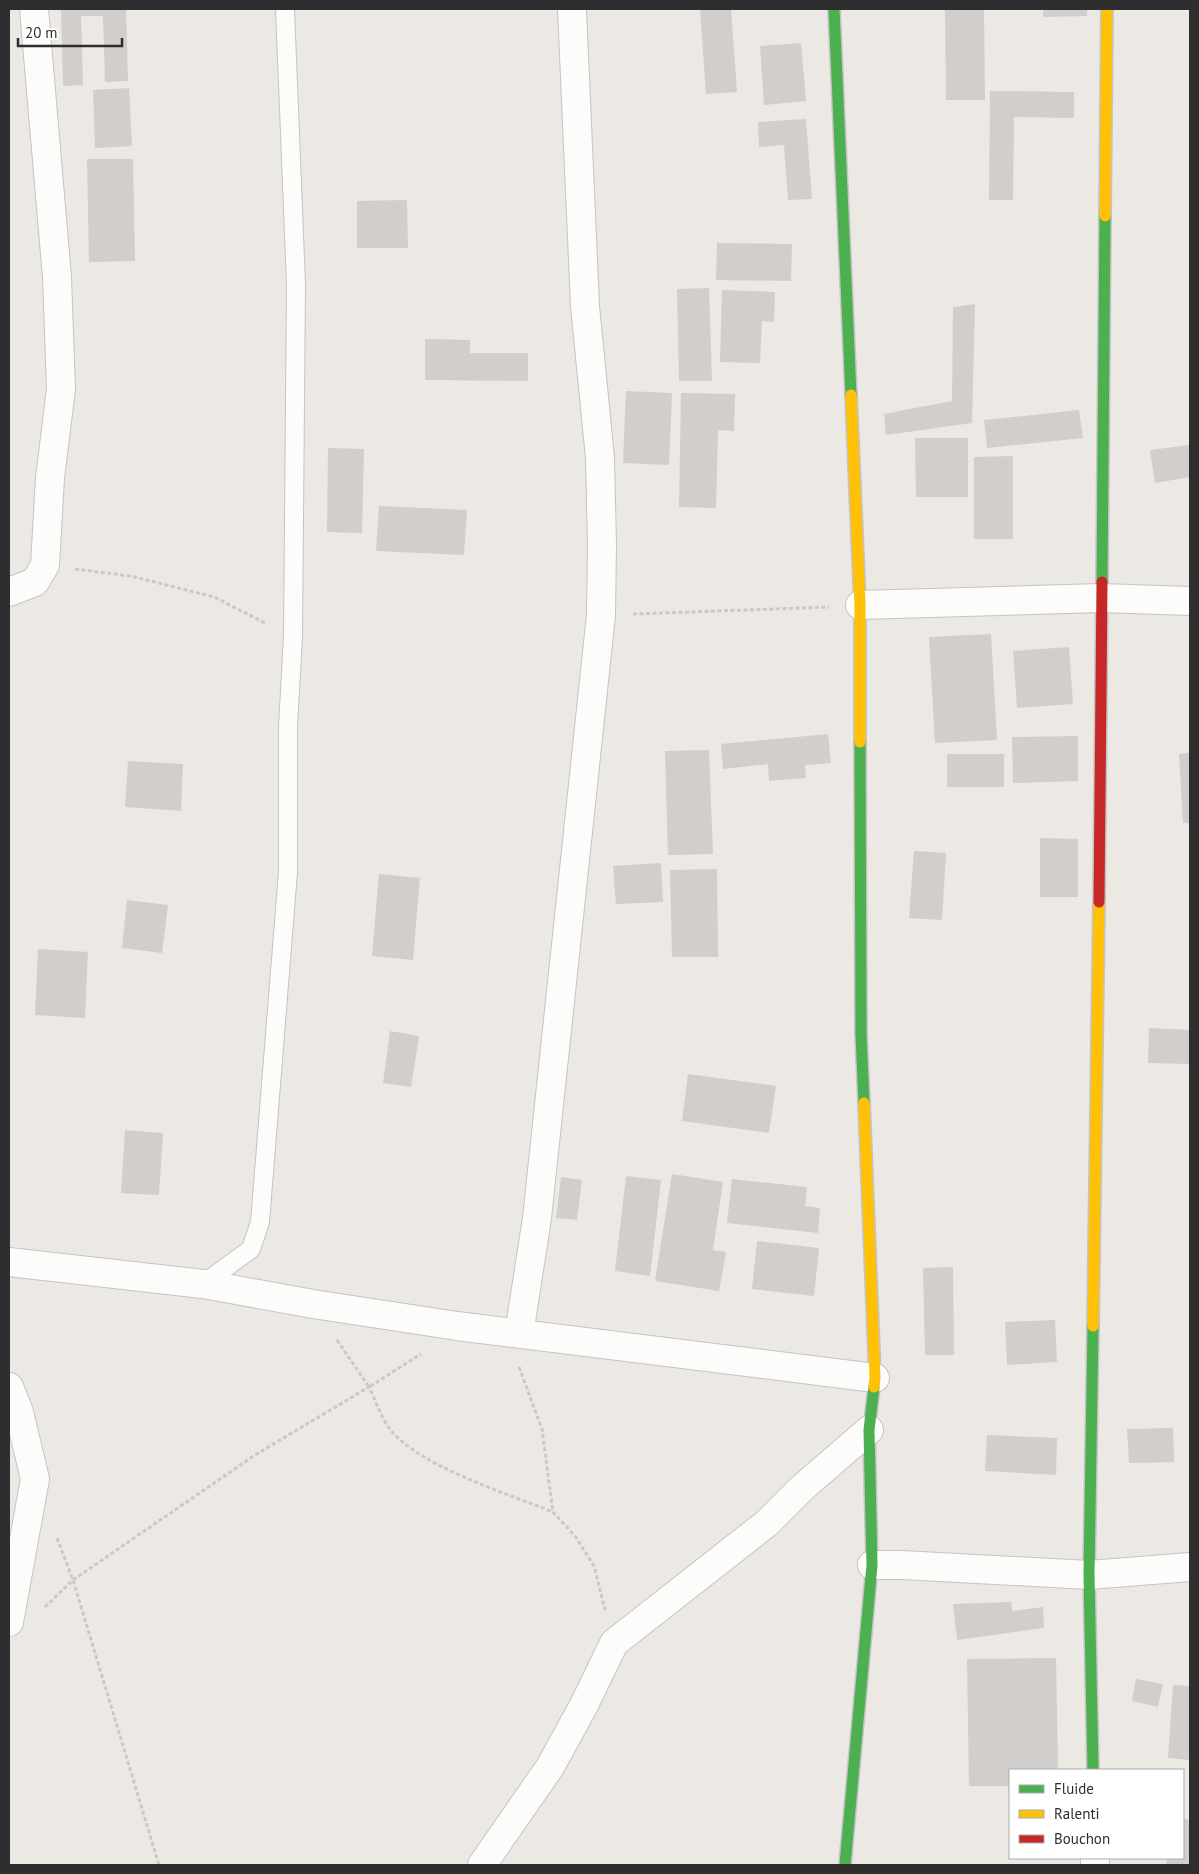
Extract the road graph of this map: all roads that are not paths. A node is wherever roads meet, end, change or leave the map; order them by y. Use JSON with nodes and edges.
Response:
{"nodes":[{"id":1,"x":34,"y":9,"type":"edge"},
{"id":2,"x":285,"y":9,"type":"edge"},
{"id":3,"x":572,"y":9,"type":"edge"},
{"id":4,"x":834,"y":9,"type":"edge"},
{"id":5,"x":1106,"y":9,"type":"edge"},
{"id":6,"x":9,"y":592,"type":"edge"},
{"id":7,"x":1101,"y":598,"type":"junction"},
{"id":8,"x":1190,"y":601,"type":"edge"},
{"id":9,"x":860,"y":605,"type":"junction"},
{"id":10,"x":9,"y":1262,"type":"edge"},
{"id":11,"x":203,"y":1284,"type":"junction"},
{"id":12,"x":519,"y":1334,"type":"junction"},
{"id":13,"x":875,"y":1378,"type":"junction"},
{"id":14,"x":9,"y":1387,"type":"edge"},
{"id":15,"x":869,"y":1430,"type":"junction"},
{"id":16,"x":872,"y":1566,"type":"junction"},
{"id":17,"x":1190,"y":1566,"type":"edge"},
{"id":18,"x":1089,"y":1575,"type":"junction"},
{"id":19,"x":9,"y":1622,"type":"edge"},
{"id":20,"x":1093,"y":1769,"type":"edge"},
{"id":21,"x":482,"y":1865,"type":"edge"},
{"id":22,"x":844,"y":1865,"type":"edge"}],
"edges":[{"from":1,"to":6,"type":"street"},
{"from":2,"to":11,"type":"lane"},
{"from":3,"to":12,"type":"street"},
{"from":4,"to":9,"type":"street"},
{"from":5,"to":7,"type":"street"},
{"from":7,"to":8,"type":"street"},
{"from":7,"to":9,"type":"street"},
{"from":7,"to":18,"type":"street"},
{"from":9,"to":13,"type":"street"},
{"from":10,"to":11,"type":"street"},
{"from":11,"to":12,"type":"street"},
{"from":12,"to":13,"type":"street"},
{"from":13,"to":15,"type":"street"},
{"from":14,"to":19,"type":"street"},
{"from":15,"to":16,"type":"street"},
{"from":15,"to":21,"type":"street"},
{"from":16,"to":18,"type":"street"},
{"from":16,"to":22,"type":"street"},
{"from":17,"to":18,"type":"street"},
{"from":18,"to":20,"type":"street"}]}
